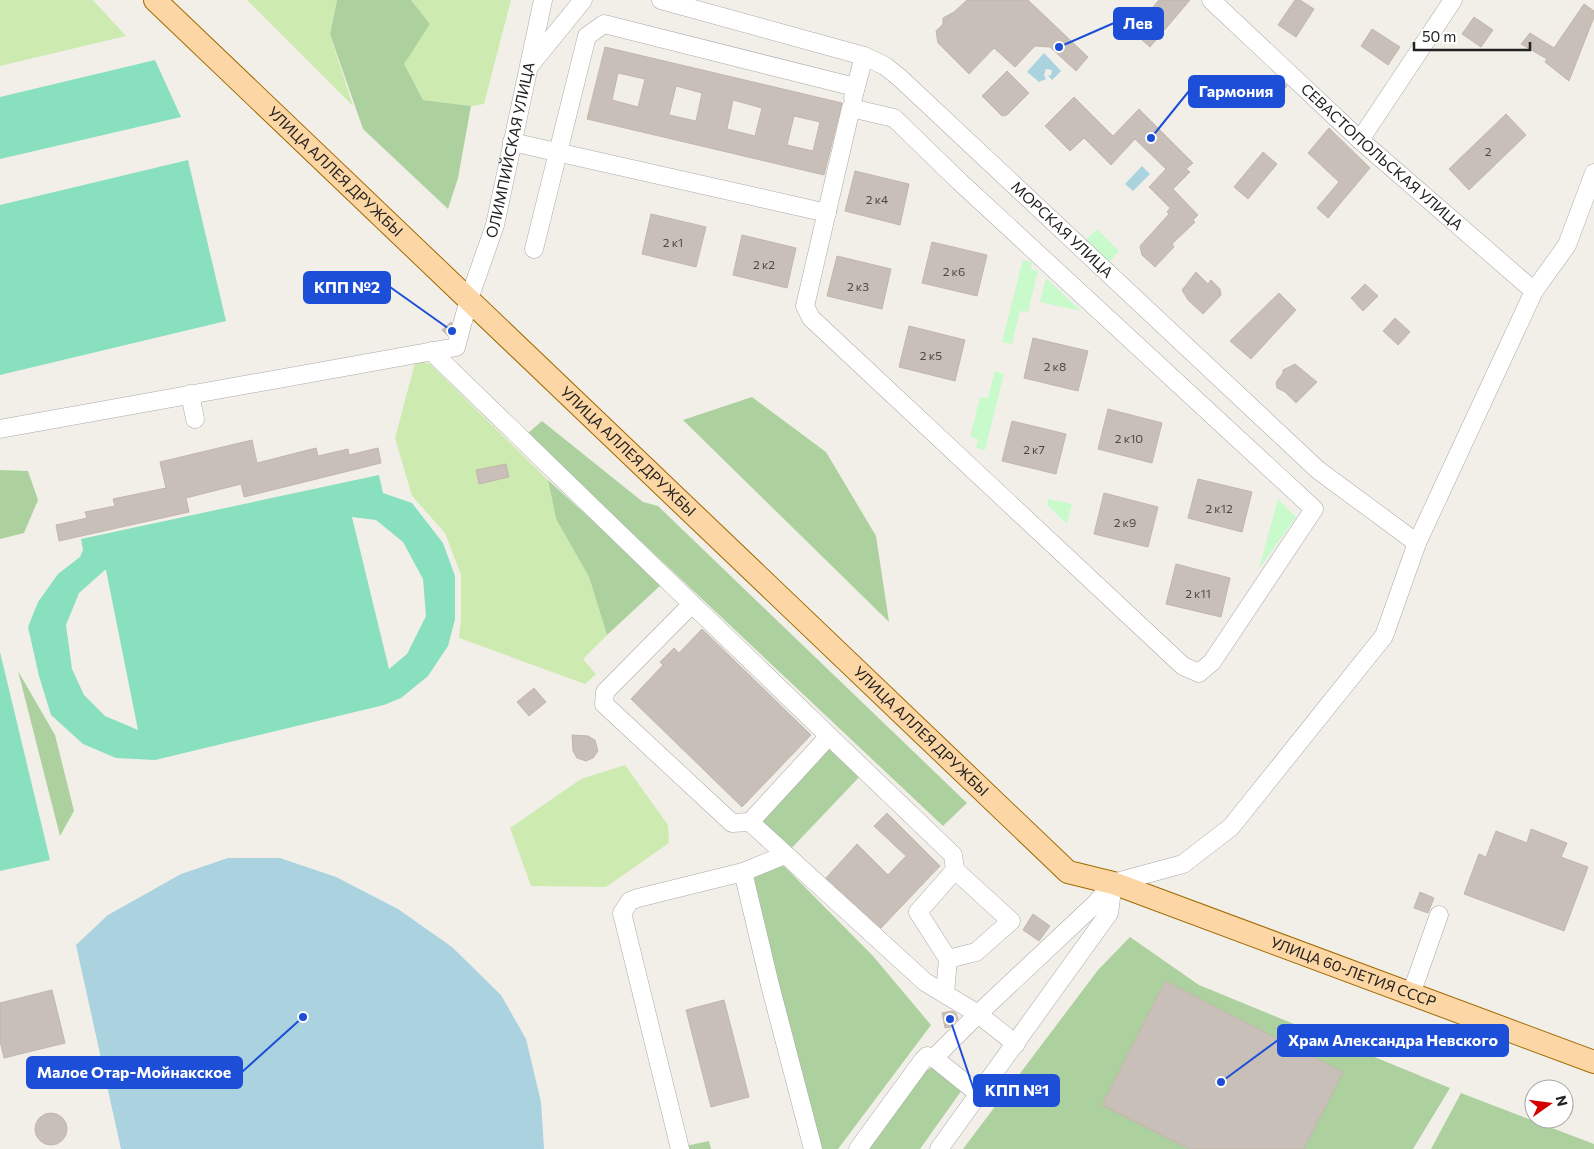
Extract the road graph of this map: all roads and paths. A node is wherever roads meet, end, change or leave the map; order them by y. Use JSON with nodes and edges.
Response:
{"nodes":[{"id":1,"x":155,"y":0,"type":"edge"},
{"id":2,"x":543,"y":0,"type":"edge"},
{"id":3,"x":583,"y":0,"type":"edge"},
{"id":4,"x":661,"y":0,"type":"edge"},
{"id":5,"x":1211,"y":0,"type":"edge"},
{"id":6,"x":1453,"y":0,"type":"edge"},
{"id":7,"x":864,"y":56,"type":"junction"},
{"id":8,"x":528,"y":68,"type":"junction"},
{"id":9,"x":855,"y":86,"type":"junction"},
{"id":10,"x":851,"y":108,"type":"junction"},
{"id":11,"x":1360,"y":140,"type":"junction"},
{"id":12,"x":512,"y":142,"type":"junction"},
{"id":13,"x":559,"y":151,"type":"junction"},
{"id":14,"x":1594,"y":173,"type":"edge"},
{"id":15,"x":827,"y":213,"type":"junction"},
{"id":16,"x":534,"y":249,"type":"dead end"},
{"id":17,"x":1534,"y":291,"type":"junction"},
{"id":18,"x":469,"y":299,"type":"junction"},
{"id":19,"x":431,"y":351,"type":"junction"},
{"id":20,"x":190,"y":394,"type":"junction"},
{"id":21,"x":195,"y":419,"type":"dead end"},
{"id":22,"x":0,"y":429,"type":"edge"},
{"id":23,"x":1417,"y":543,"type":"junction"},
{"id":24,"x":692,"y":604,"type":"junction"},
{"id":25,"x":829,"y":736,"type":"junction"},
{"id":26,"x":750,"y":822,"type":"junction"},
{"id":27,"x":785,"y":855,"type":"junction"},
{"id":28,"x":955,"y":870,"type":"junction"},
{"id":29,"x":743,"y":872,"type":"junction"},
{"id":30,"x":1113,"y":883,"type":"junction"},
{"id":31,"x":1439,"y":916,"type":"dead end"},
{"id":32,"x":948,"y":958,"type":"junction"},
{"id":33,"x":945,"y":994,"type":"junction"},
{"id":34,"x":1411,"y":994,"type":"junction"},
{"id":35,"x":978,"y":1014,"type":"junction"},
{"id":36,"x":1016,"y":1044,"type":"junction"},
{"id":37,"x":934,"y":1058,"type":"junction"},
{"id":38,"x":1594,"y":1062,"type":"edge"},
{"id":39,"x":978,"y":1094,"type":"junction"},
{"id":40,"x":680,"y":1149,"type":"edge"},
{"id":41,"x":813,"y":1149,"type":"edge"},
{"id":42,"x":858,"y":1149,"type":"edge"},
{"id":43,"x":939,"y":1149,"type":"edge"}],
"edges":[{"from":1,"to":18,"type":"main road","name":"УЛИЦА АЛЛЕЯ ДРУЖБЫ"},
{"from":2,"to":8,"type":"street","name":"ОЛИМПИЙСКАЯ УЛИЦА"},
{"from":3,"to":8,"type":"street"},
{"from":4,"to":7,"type":"street","name":"МОРСКАЯ УЛИЦА"},
{"from":5,"to":11,"type":"street","name":"СЕВАСТОПОЛЬСКАЯ УЛИЦА"},
{"from":6,"to":11,"type":"street"},
{"from":7,"to":9,"type":"street"},
{"from":7,"to":23,"type":"street","name":"МОРСКАЯ УЛИЦА"},
{"from":8,"to":12,"type":"street","name":"ОЛИМПИЙСКАЯ УЛИЦА"},
{"from":9,"to":10,"type":"street"},
{"from":9,"to":13,"type":"street"},
{"from":10,"to":15,"type":"street"},
{"from":10,"to":15,"type":"street"},
{"from":11,"to":17,"type":"street","name":"СЕВАСТОПОЛЬСКАЯ УЛИЦА"},
{"from":12,"to":13,"type":"street"},
{"from":12,"to":18,"type":"street","name":"ОЛИМПИЙСКАЯ УЛИЦА"},
{"from":13,"to":15,"type":"street"},
{"from":13,"to":16,"type":"street"},
{"from":14,"to":17,"type":"street"},
{"from":17,"to":23,"type":"street"},
{"from":18,"to":19,"type":"street","name":"ОЛИМПИЙСКАЯ УЛИЦА"},
{"from":18,"to":30,"type":"main road","name":"УЛИЦА АЛЛЕЯ ДРУЖБЫ"},
{"from":19,"to":20,"type":"street"},
{"from":19,"to":24,"type":"street"},
{"from":20,"to":21,"type":"street"},
{"from":20,"to":22,"type":"street"},
{"from":23,"to":30,"type":"street"},
{"from":24,"to":25,"type":"street"},
{"from":24,"to":26,"type":"street"},
{"from":25,"to":26,"type":"street"},
{"from":25,"to":28,"type":"street"},
{"from":26,"to":27,"type":"street"},
{"from":27,"to":29,"type":"street"},
{"from":27,"to":33,"type":"street"},
{"from":28,"to":32,"type":"street"},
{"from":28,"to":32,"type":"street"},
{"from":29,"to":40,"type":"street"},
{"from":29,"to":41,"type":"street"},
{"from":30,"to":34,"type":"main road","name":"УЛИЦА 60-ЛЕТИЯ СССР"},
{"from":30,"to":35,"type":"street"},
{"from":30,"to":36,"type":"street"},
{"from":31,"to":34,"type":"street"},
{"from":32,"to":33,"type":"street"},
{"from":33,"to":35,"type":"street"},
{"from":34,"to":38,"type":"main road","name":"УЛИЦА 60-ЛЕТИЯ СССР"},
{"from":35,"to":36,"type":"street"},
{"from":35,"to":37,"type":"street"},
{"from":36,"to":39,"type":"street"},
{"from":37,"to":39,"type":"street"},
{"from":37,"to":42,"type":"street"},
{"from":39,"to":43,"type":"street"}]}
